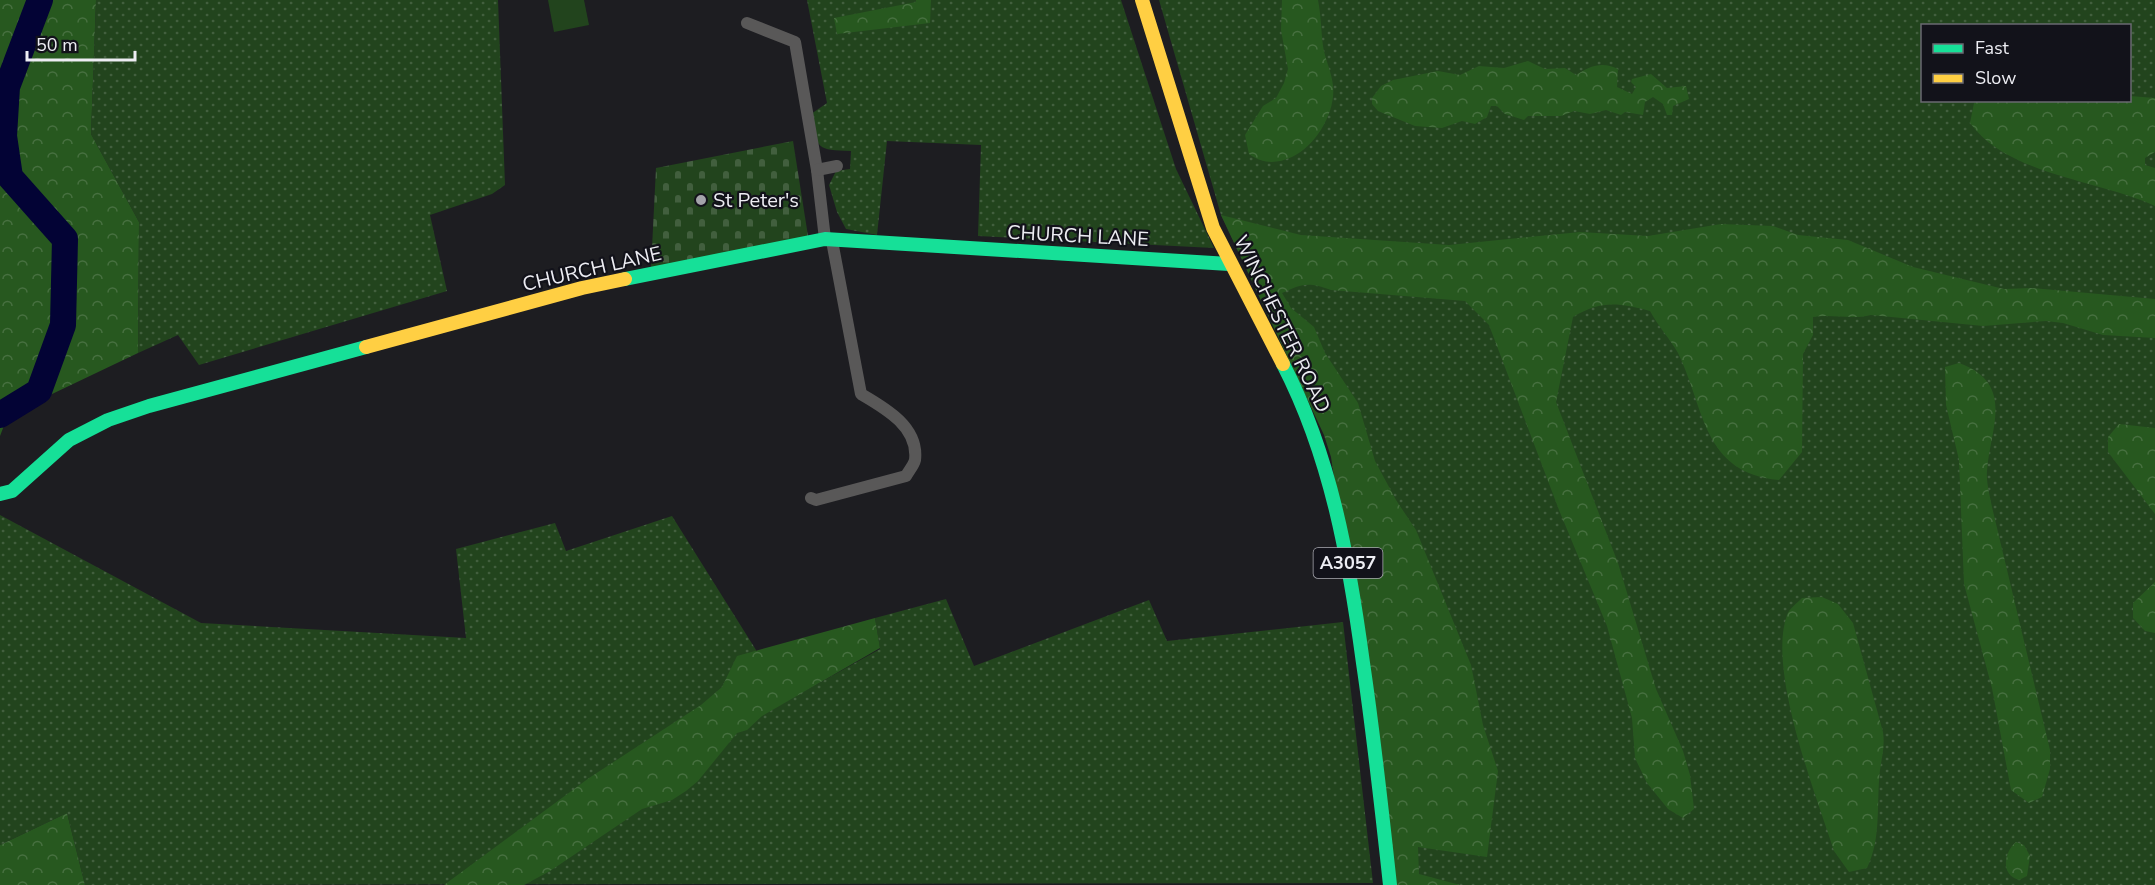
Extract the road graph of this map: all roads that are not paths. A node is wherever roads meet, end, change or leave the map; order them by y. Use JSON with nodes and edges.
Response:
{"nodes":[{"id":1,"x":1142,"y":0,"type":"edge"},
{"id":2,"x":747,"y":23,"type":"dead end"},
{"id":3,"x":837,"y":166,"type":"dead end"},
{"id":4,"x":817,"y":170,"type":"junction"},
{"id":5,"x":829,"y":240,"type":"junction"},
{"id":6,"x":1229,"y":264,"type":"junction"},
{"id":7,"x":0,"y":494,"type":"edge"},
{"id":8,"x":811,"y":498,"type":"dead end"},
{"id":9,"x":1390,"y":885,"type":"edge"}],
"edges":[{"from":1,"to":6,"type":"street","name":"WINCHESTER ROAD","number":"A3057"},
{"from":2,"to":4,"type":"street"},
{"from":3,"to":4,"type":"street"},
{"from":4,"to":5,"type":"street"},
{"from":5,"to":6,"type":"street","name":"CHURCH LANE"},
{"from":5,"to":7,"type":"street","name":"CHURCH LANE"},
{"from":5,"to":8,"type":"street"},
{"from":6,"to":9,"type":"street","name":"WINCHESTER ROAD","number":"A3057"}]}
